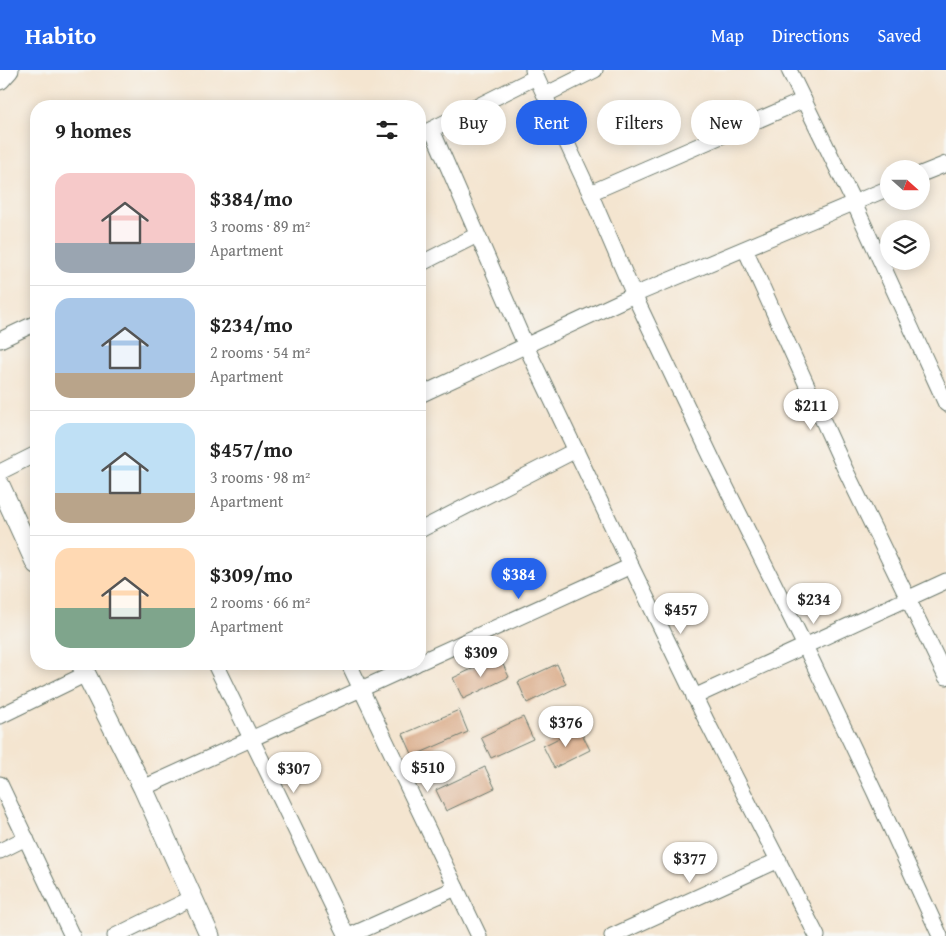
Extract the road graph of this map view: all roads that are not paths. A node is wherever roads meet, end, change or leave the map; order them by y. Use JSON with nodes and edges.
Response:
{"nodes":[{"id":1,"x":9,"y":70,"type":"edge"},
{"id":2,"x":595,"y":70,"type":"edge"},
{"id":3,"x":790,"y":70,"type":"edge"},
{"id":4,"x":535,"y":73,"type":"edge"},
{"id":5,"x":0,"y":80,"type":"edge"},
{"id":6,"x":545,"y":94,"type":"junction"},
{"id":7,"x":804,"y":100,"type":"junction"},
{"id":8,"x":426,"y":132,"type":"edge"},
{"id":9,"x":946,"y":164,"type":"edge"},
{"id":10,"x":930,"y":170,"type":"edge"},
{"id":11,"x":880,"y":192,"type":"edge"},
{"id":12,"x":590,"y":193,"type":"junction"},
{"id":13,"x":854,"y":203,"type":"junction"},
{"id":14,"x":478,"y":235,"type":"junction"},
{"id":15,"x":745,"y":249,"type":"junction"},
{"id":16,"x":426,"y":261,"type":"edge"},
{"id":17,"x":634,"y":295,"type":"junction"},
{"id":18,"x":30,"y":326,"type":"edge"},
{"id":19,"x":0,"y":340,"type":"edge"},
{"id":20,"x":525,"y":344,"type":"junction"},
{"id":21,"x":426,"y":391,"type":"edge"},
{"id":22,"x":946,"y":404,"type":"edge"},
{"id":23,"x":576,"y":450,"type":"junction"},
{"id":24,"x":30,"y":457,"type":"edge"},
{"id":25,"x":0,"y":472,"type":"edge"},
{"id":26,"x":0,"y":485,"type":"edge"},
{"id":27,"x":426,"y":527,"type":"edge"},
{"id":28,"x":30,"y":551,"type":"edge"},
{"id":29,"x":631,"y":566,"type":"junction"},
{"id":30,"x":946,"y":581,"type":"edge"},
{"id":31,"x":907,"y":600,"type":"junction"},
{"id":32,"x":805,"y":646,"type":"junction"},
{"id":33,"x":426,"y":659,"type":"edge"},
{"id":34,"x":82,"y":670,"type":"edge"},
{"id":35,"x":85,"y":670,"type":"edge"},
{"id":36,"x":218,"y":670,"type":"edge"},
{"id":37,"x":352,"y":670,"type":"edge"},
{"id":38,"x":403,"y":670,"type":"edge"},
{"id":39,"x":946,"y":677,"type":"edge"},
{"id":40,"x":362,"y":689,"type":"junction"},
{"id":41,"x":694,"y":697,"type":"junction"},
{"id":42,"x":0,"y":716,"type":"edge"},
{"id":43,"x":250,"y":739,"type":"junction"},
{"id":44,"x":0,"y":784,"type":"edge"},
{"id":45,"x":144,"y":788,"type":"junction"},
{"id":46,"x":26,"y":838,"type":"junction"},
{"id":47,"x":0,"y":851,"type":"edge"},
{"id":48,"x":779,"y":860,"type":"junction"},
{"id":49,"x":456,"y":888,"type":"junction"},
{"id":50,"x":192,"y":898,"type":"junction"},
{"id":51,"x":937,"y":932,"type":"edge"},
{"id":52,"x":72,"y":936,"type":"edge"},
{"id":53,"x":115,"y":936,"type":"edge"},
{"id":54,"x":210,"y":936,"type":"edge"},
{"id":55,"x":348,"y":936,"type":"edge"},
{"id":56,"x":479,"y":936,"type":"edge"},
{"id":57,"x":612,"y":936,"type":"edge"},
{"id":58,"x":817,"y":936,"type":"edge"}],
"edges":[{"from":1,"to":5,"type":"street"},
{"from":2,"to":6,"type":"street"},
{"from":3,"to":7,"type":"street"},
{"from":4,"to":6,"type":"street"},
{"from":4,"to":8,"type":"street"},
{"from":6,"to":12,"type":"street"},
{"from":7,"to":12,"type":"street"},
{"from":7,"to":13,"type":"street"},
{"from":8,"to":14,"type":"street"},
{"from":9,"to":10,"type":"street"},
{"from":11,"to":13,"type":"street"},
{"from":12,"to":17,"type":"street"},
{"from":13,"to":15,"type":"street"},
{"from":13,"to":22,"type":"street"},
{"from":14,"to":16,"type":"street"},
{"from":14,"to":20,"type":"street"},
{"from":15,"to":17,"type":"street"},
{"from":15,"to":31,"type":"street"},
{"from":17,"to":20,"type":"street"},
{"from":17,"to":32,"type":"street"},
{"from":18,"to":19,"type":"street"},
{"from":20,"to":21,"type":"street"},
{"from":20,"to":23,"type":"street"},
{"from":23,"to":27,"type":"street"},
{"from":23,"to":29,"type":"street"},
{"from":24,"to":25,"type":"street"},
{"from":26,"to":28,"type":"street"},
{"from":29,"to":33,"type":"street"},
{"from":29,"to":41,"type":"street"},
{"from":30,"to":31,"type":"street"},
{"from":31,"to":32,"type":"street"},
{"from":31,"to":39,"type":"street"},
{"from":32,"to":41,"type":"street"},
{"from":32,"to":51,"type":"street"},
{"from":34,"to":42,"type":"street"},
{"from":35,"to":45,"type":"street"},
{"from":36,"to":43,"type":"street"},
{"from":37,"to":40,"type":"street"},
{"from":38,"to":40,"type":"street"},
{"from":40,"to":43,"type":"street"},
{"from":40,"to":49,"type":"street"},
{"from":41,"to":48,"type":"street"},
{"from":43,"to":45,"type":"street"},
{"from":43,"to":55,"type":"street"},
{"from":44,"to":46,"type":"street"},
{"from":45,"to":50,"type":"street"},
{"from":46,"to":47,"type":"street"},
{"from":46,"to":52,"type":"street"},
{"from":48,"to":57,"type":"street"},
{"from":48,"to":58,"type":"street"},
{"from":49,"to":55,"type":"street"},
{"from":49,"to":56,"type":"street"},
{"from":50,"to":53,"type":"street"},
{"from":50,"to":54,"type":"street"}]}
